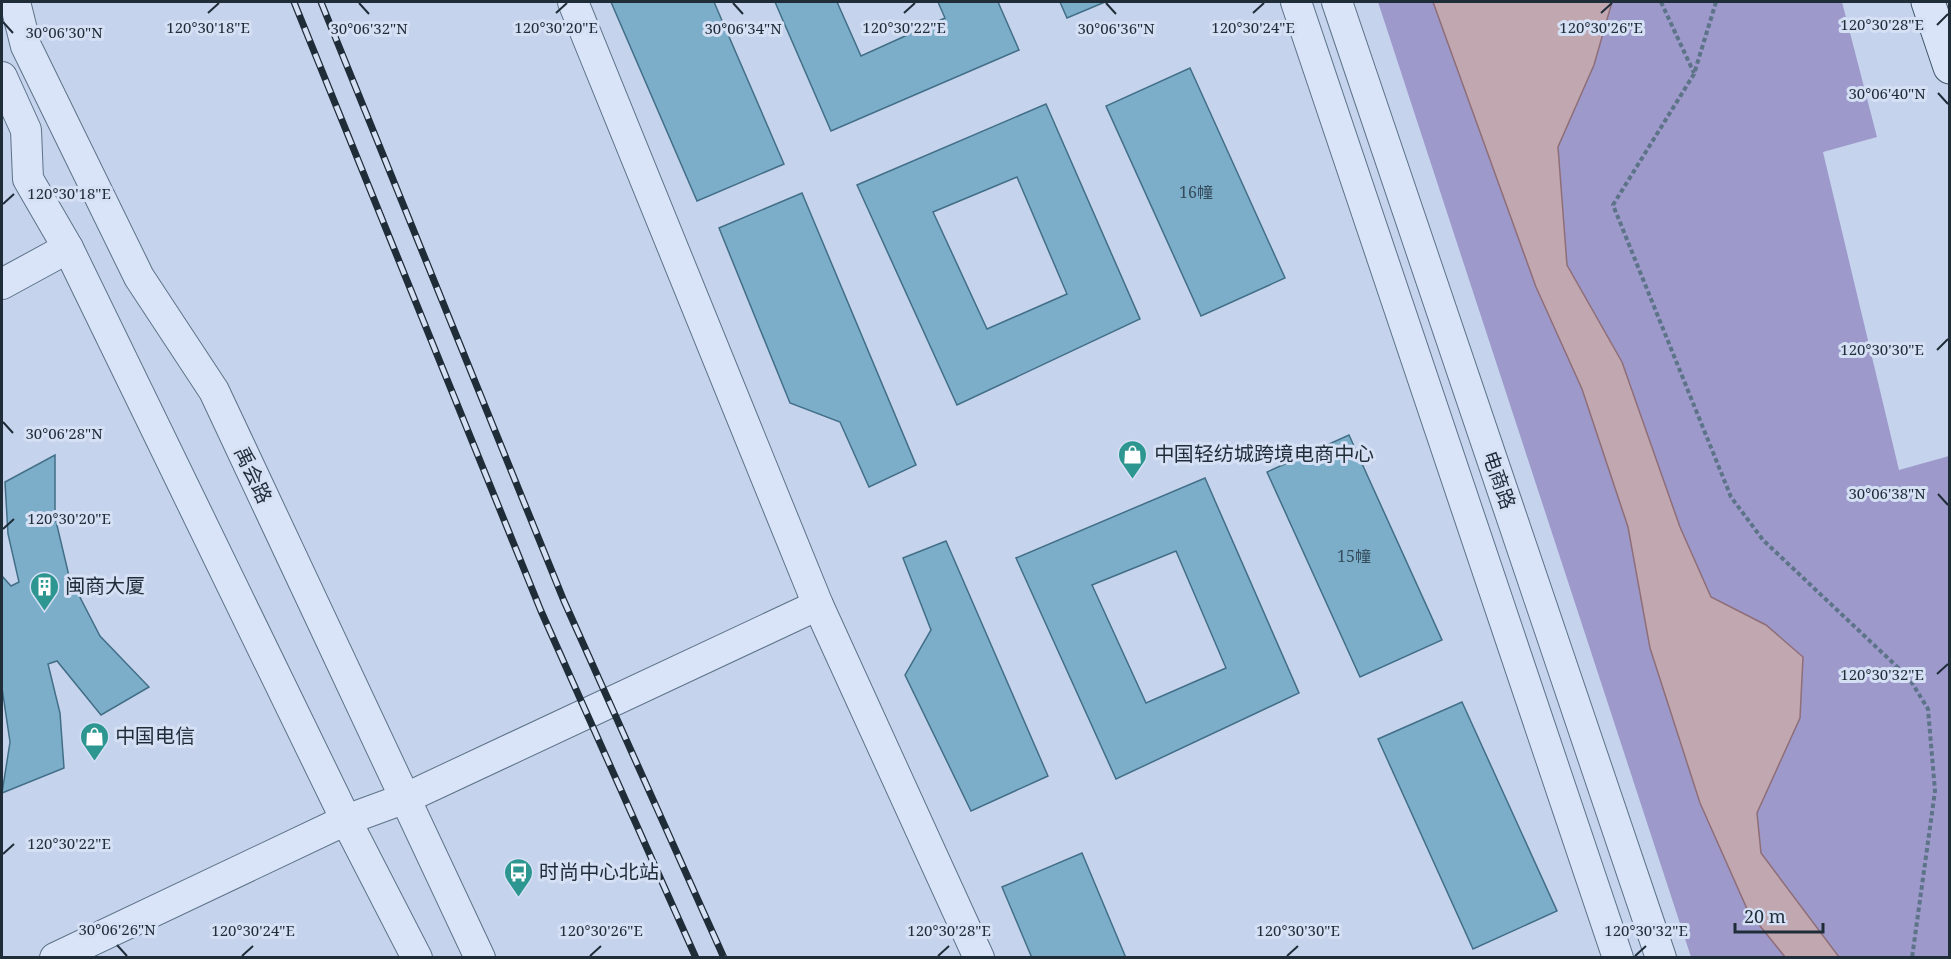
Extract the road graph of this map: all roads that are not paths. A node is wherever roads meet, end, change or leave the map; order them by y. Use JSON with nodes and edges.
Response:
{"nodes":[{"id":1,"x":15,"y":2,"type":"edge"},
{"id":2,"x":573,"y":2,"type":"edge"},
{"id":3,"x":1296,"y":2,"type":"edge"},
{"id":4,"x":1337,"y":2,"type":"edge"},
{"id":5,"x":1929,"y":2,"type":"edge"},
{"id":6,"x":1950,"y":67,"type":"edge"},
{"id":7,"x":2,"y":77,"type":"edge"},
{"id":8,"x":68,"y":248,"type":"junction"},
{"id":9,"x":2,"y":284,"type":"edge"},
{"id":10,"x":818,"y":605,"type":"junction"},
{"id":11,"x":406,"y":798,"type":"junction"},
{"id":12,"x":346,"y":820,"type":"junction"},
{"id":13,"x":55,"y":957,"type":"edge"},
{"id":14,"x":417,"y":957,"type":"edge"},
{"id":15,"x":480,"y":957,"type":"edge"},
{"id":16,"x":979,"y":957,"type":"edge"},
{"id":17,"x":1618,"y":957,"type":"edge"},
{"id":18,"x":1661,"y":957,"type":"edge"}],
"edges":[{"from":1,"to":11,"type":"street","name":"禹会路"},
{"from":2,"to":10,"type":"street"},
{"from":3,"to":17,"type":"street","name":"电商路"},
{"from":4,"to":18,"type":"street","name":"电商路"},
{"from":5,"to":6,"type":"street"},
{"from":7,"to":8,"type":"street"},
{"from":8,"to":9,"type":"street"},
{"from":8,"to":12,"type":"street"},
{"from":10,"to":11,"type":"street"},
{"from":10,"to":16,"type":"street"},
{"from":11,"to":12,"type":"street"},
{"from":11,"to":15,"type":"street","name":"禹会路"},
{"from":12,"to":13,"type":"street"},
{"from":12,"to":14,"type":"street"}]}
